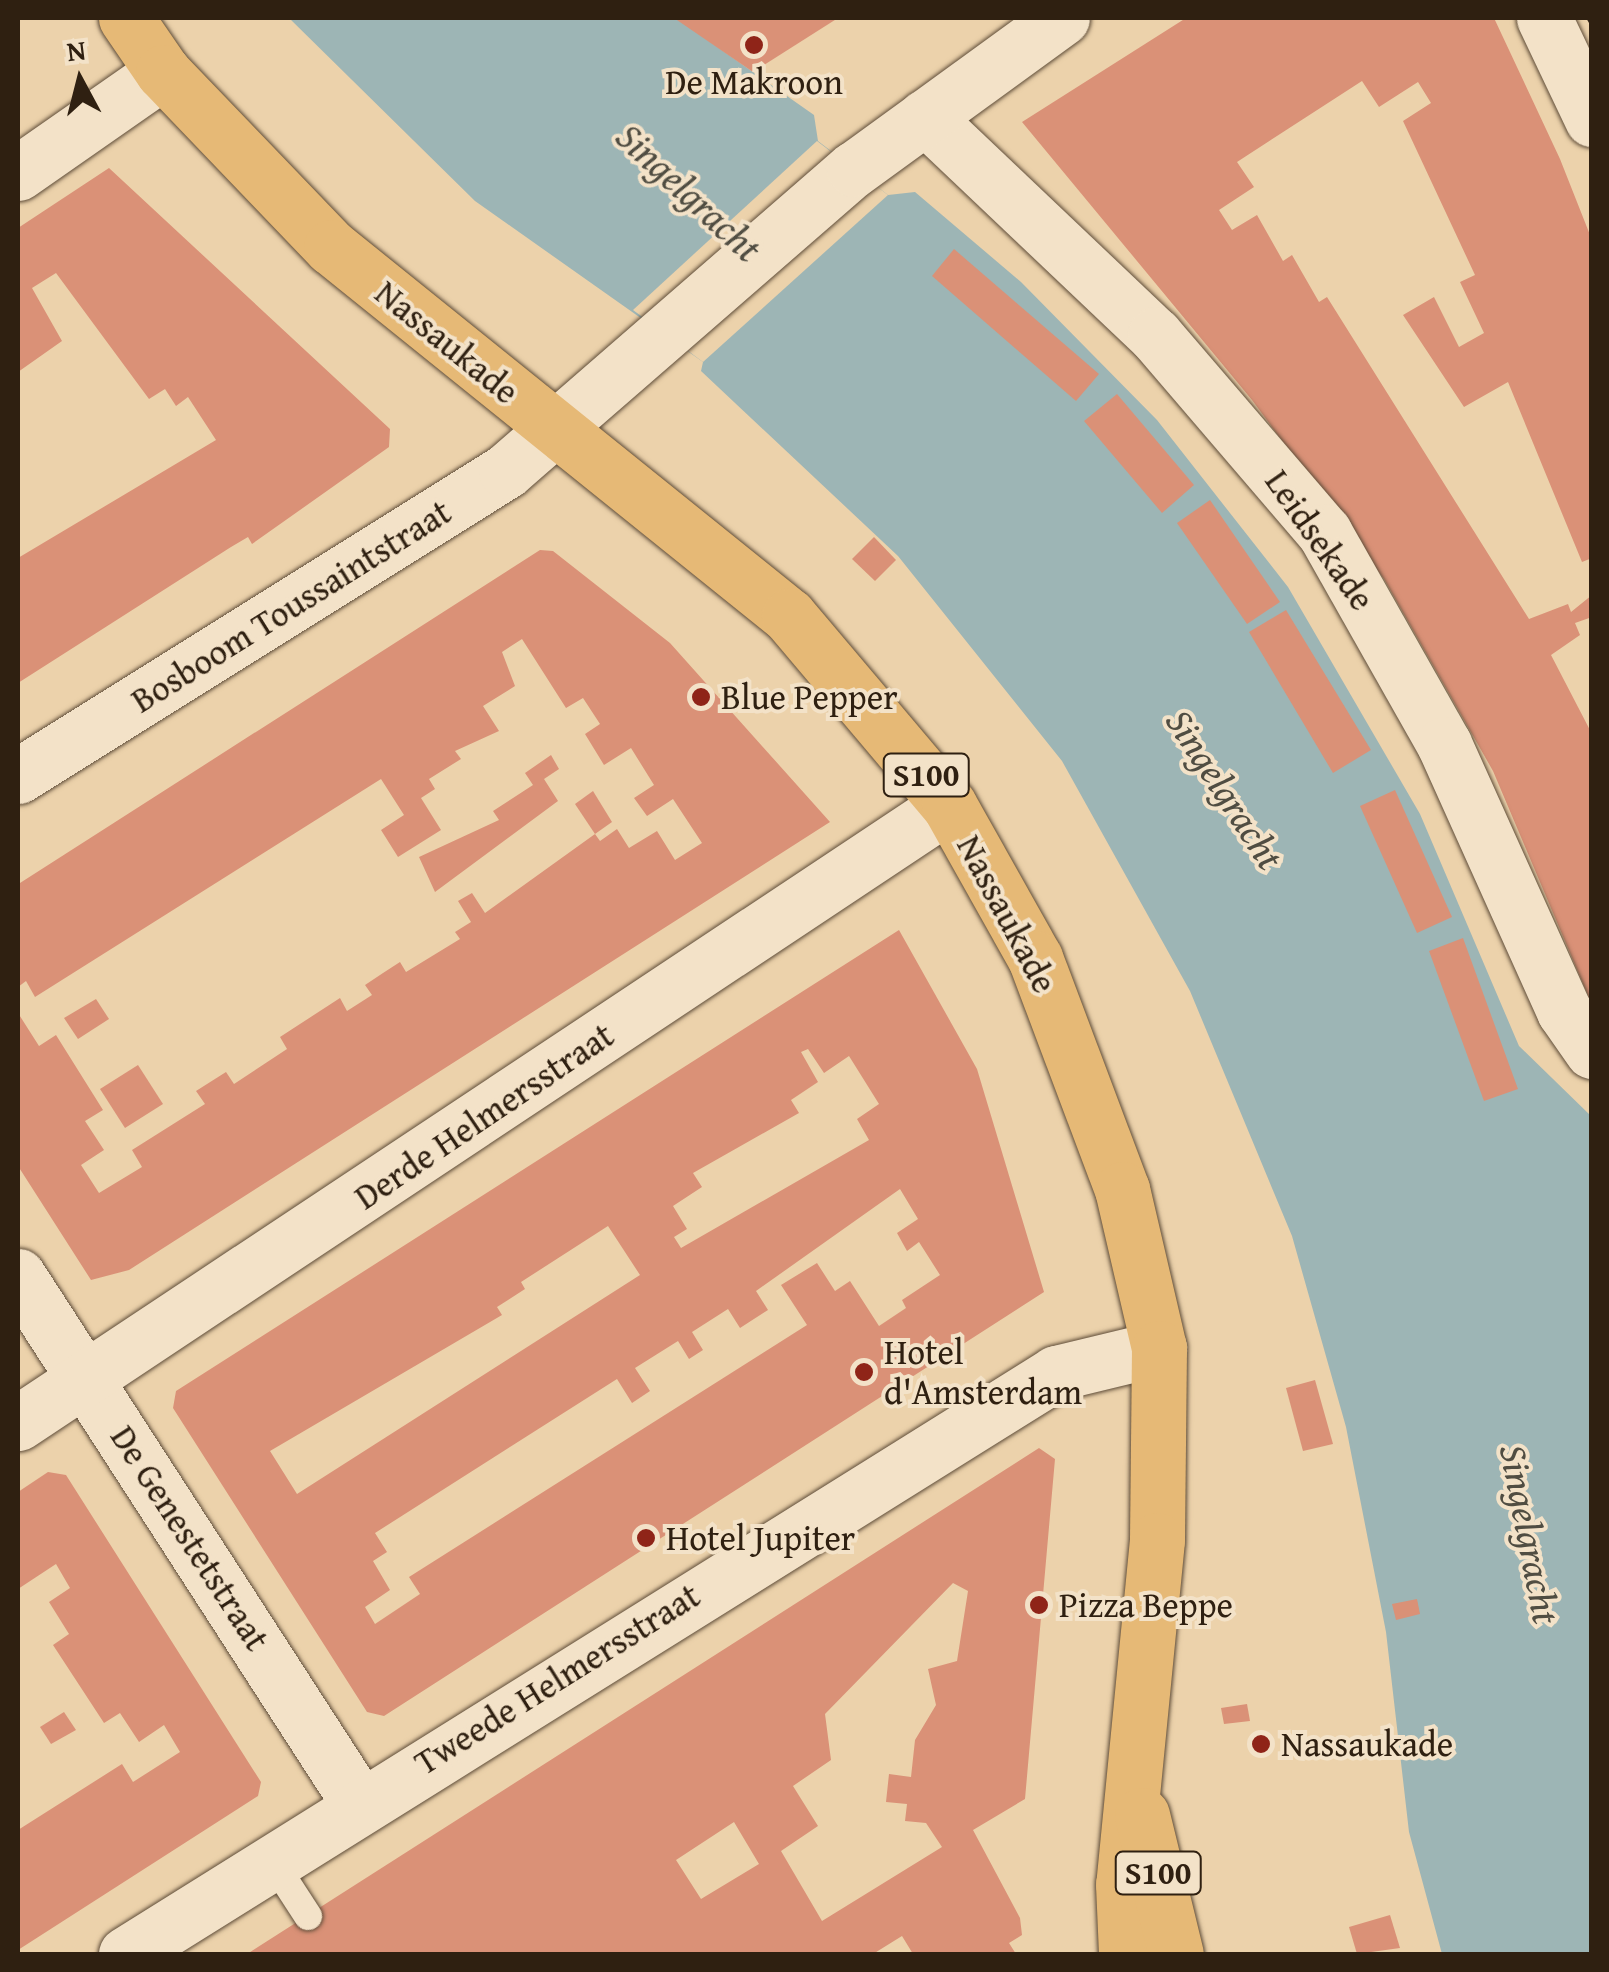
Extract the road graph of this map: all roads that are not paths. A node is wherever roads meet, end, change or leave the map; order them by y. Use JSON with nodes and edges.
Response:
{"nodes":[{"id":1,"x":1062,"y":18,"type":"edge"},
{"id":2,"x":1544,"y":18,"type":"edge"},
{"id":3,"x":145,"y":46,"type":"edge"},
{"id":4,"x":924,"y":117,"type":"junction"},
{"id":5,"x":1592,"y":119,"type":"edge"},
{"id":6,"x":18,"y":173,"type":"edge"},
{"id":7,"x":560,"y":431,"type":"junction"},
{"id":8,"x":18,"y":776,"type":"edge"},
{"id":9,"x":949,"y":805,"type":"junction"},
{"id":10,"x":1592,"y":1051,"type":"edge"},
{"id":11,"x":18,"y":1276,"type":"edge"},
{"id":12,"x":1159,"y":1348,"type":"junction"},
{"id":13,"x":89,"y":1380,"type":"junction"},
{"id":14,"x":18,"y":1422,"type":"edge"},
{"id":15,"x":1136,"y":1793,"type":"junction"},
{"id":16,"x":358,"y":1802,"type":"junction"},
{"id":17,"x":271,"y":1859,"type":"junction"},
{"id":18,"x":308,"y":1916,"type":"dead end"},
{"id":19,"x":126,"y":1954,"type":"edge"},
{"id":20,"x":1126,"y":1954,"type":"edge"},
{"id":21,"x":1176,"y":1954,"type":"edge"}],
"edges":[{"from":1,"to":4,"type":"street","name":"Bosboom Toussaintstraat"},
{"from":2,"to":5,"type":"street"},
{"from":3,"to":6,"type":"street"},
{"from":3,"to":7,"type":"main road","name":"Nassaukade","number":"S100"},
{"from":4,"to":7,"type":"street","name":"Bosboom Toussaintstraat"},
{"from":4,"to":10,"type":"street","name":"Leidsekade"},
{"from":7,"to":8,"type":"street","name":"Bosboom Toussaintstraat"},
{"from":7,"to":9,"type":"main road","name":"Nassaukade","number":"S100"},
{"from":9,"to":12,"type":"main road","name":"Nassaukade","number":"S100"},
{"from":9,"to":13,"type":"street","name":"Derde Helmersstraat"},
{"from":11,"to":13,"type":"street","name":"De Genestetstraat"},
{"from":12,"to":15,"type":"main road","name":"Nassaukade","number":"S100"},
{"from":12,"to":16,"type":"street","name":"Tweede Helmersstraat"},
{"from":13,"to":14,"type":"street","name":"Derde Helmersstraat"},
{"from":13,"to":16,"type":"street","name":"De Genestetstraat"},
{"from":15,"to":20,"type":"main road","name":"Nassaukade","number":"S100"},
{"from":15,"to":21,"type":"main road","name":"Nassaukade","number":"S100"},
{"from":16,"to":17,"type":"street","name":"Tweede Helmersstraat"},
{"from":17,"to":18,"type":"lane"},
{"from":17,"to":19,"type":"street","name":"Tweede Helmersstraat"}]}
